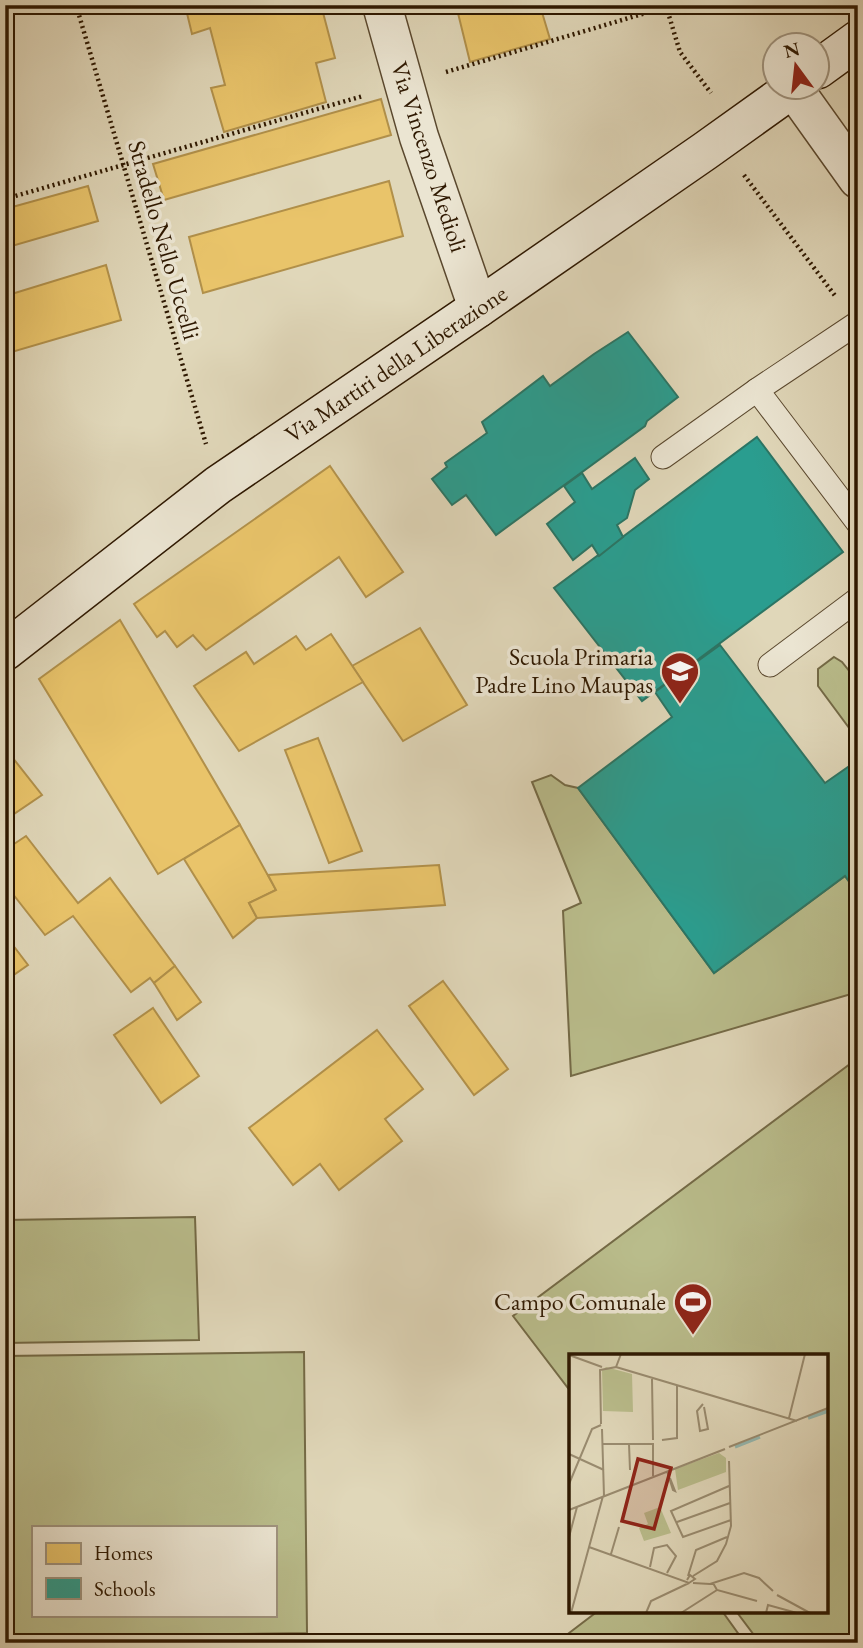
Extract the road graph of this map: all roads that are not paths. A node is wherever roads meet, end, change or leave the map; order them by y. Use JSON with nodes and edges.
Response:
{"nodes":[{"id":1,"x":382,"y":5,"type":"edge"},
{"id":2,"x":858,"y":40,"type":"edge"},
{"id":3,"x":832,"y":58,"type":"edge"},
{"id":4,"x":773,"y":102,"type":"edge"},
{"id":5,"x":803,"y":102,"type":"edge"},
{"id":6,"x":858,"y":179,"type":"edge"},
{"id":7,"x":478,"y":308,"type":"junction"},
{"id":8,"x":856,"y":324,"type":"edge"},
{"id":9,"x":757,"y":390,"type":"junction"},
{"id":10,"x":663,"y":457,"type":"dead end"},
{"id":11,"x":858,"y":523,"type":"edge"},
{"id":12,"x":858,"y":599,"type":"edge"},
{"id":13,"x":5,"y":651,"type":"edge"},
{"id":14,"x":770,"y":665,"type":"dead end"}],
"edges":[{"from":1,"to":7,"type":"street","name":"Via Vincenzo Medioli"},
{"from":2,"to":3,"type":"street"},
{"from":4,"to":7,"type":"street","name":"Via Martiri della Liberazione"},
{"from":5,"to":6,"type":"street"},
{"from":7,"to":13,"type":"street","name":"Via Martiri della Liberazione"},
{"from":8,"to":9,"type":"lane"},
{"from":9,"to":10,"type":"lane"},
{"from":9,"to":11,"type":"lane"},
{"from":12,"to":14,"type":"lane"}]}
